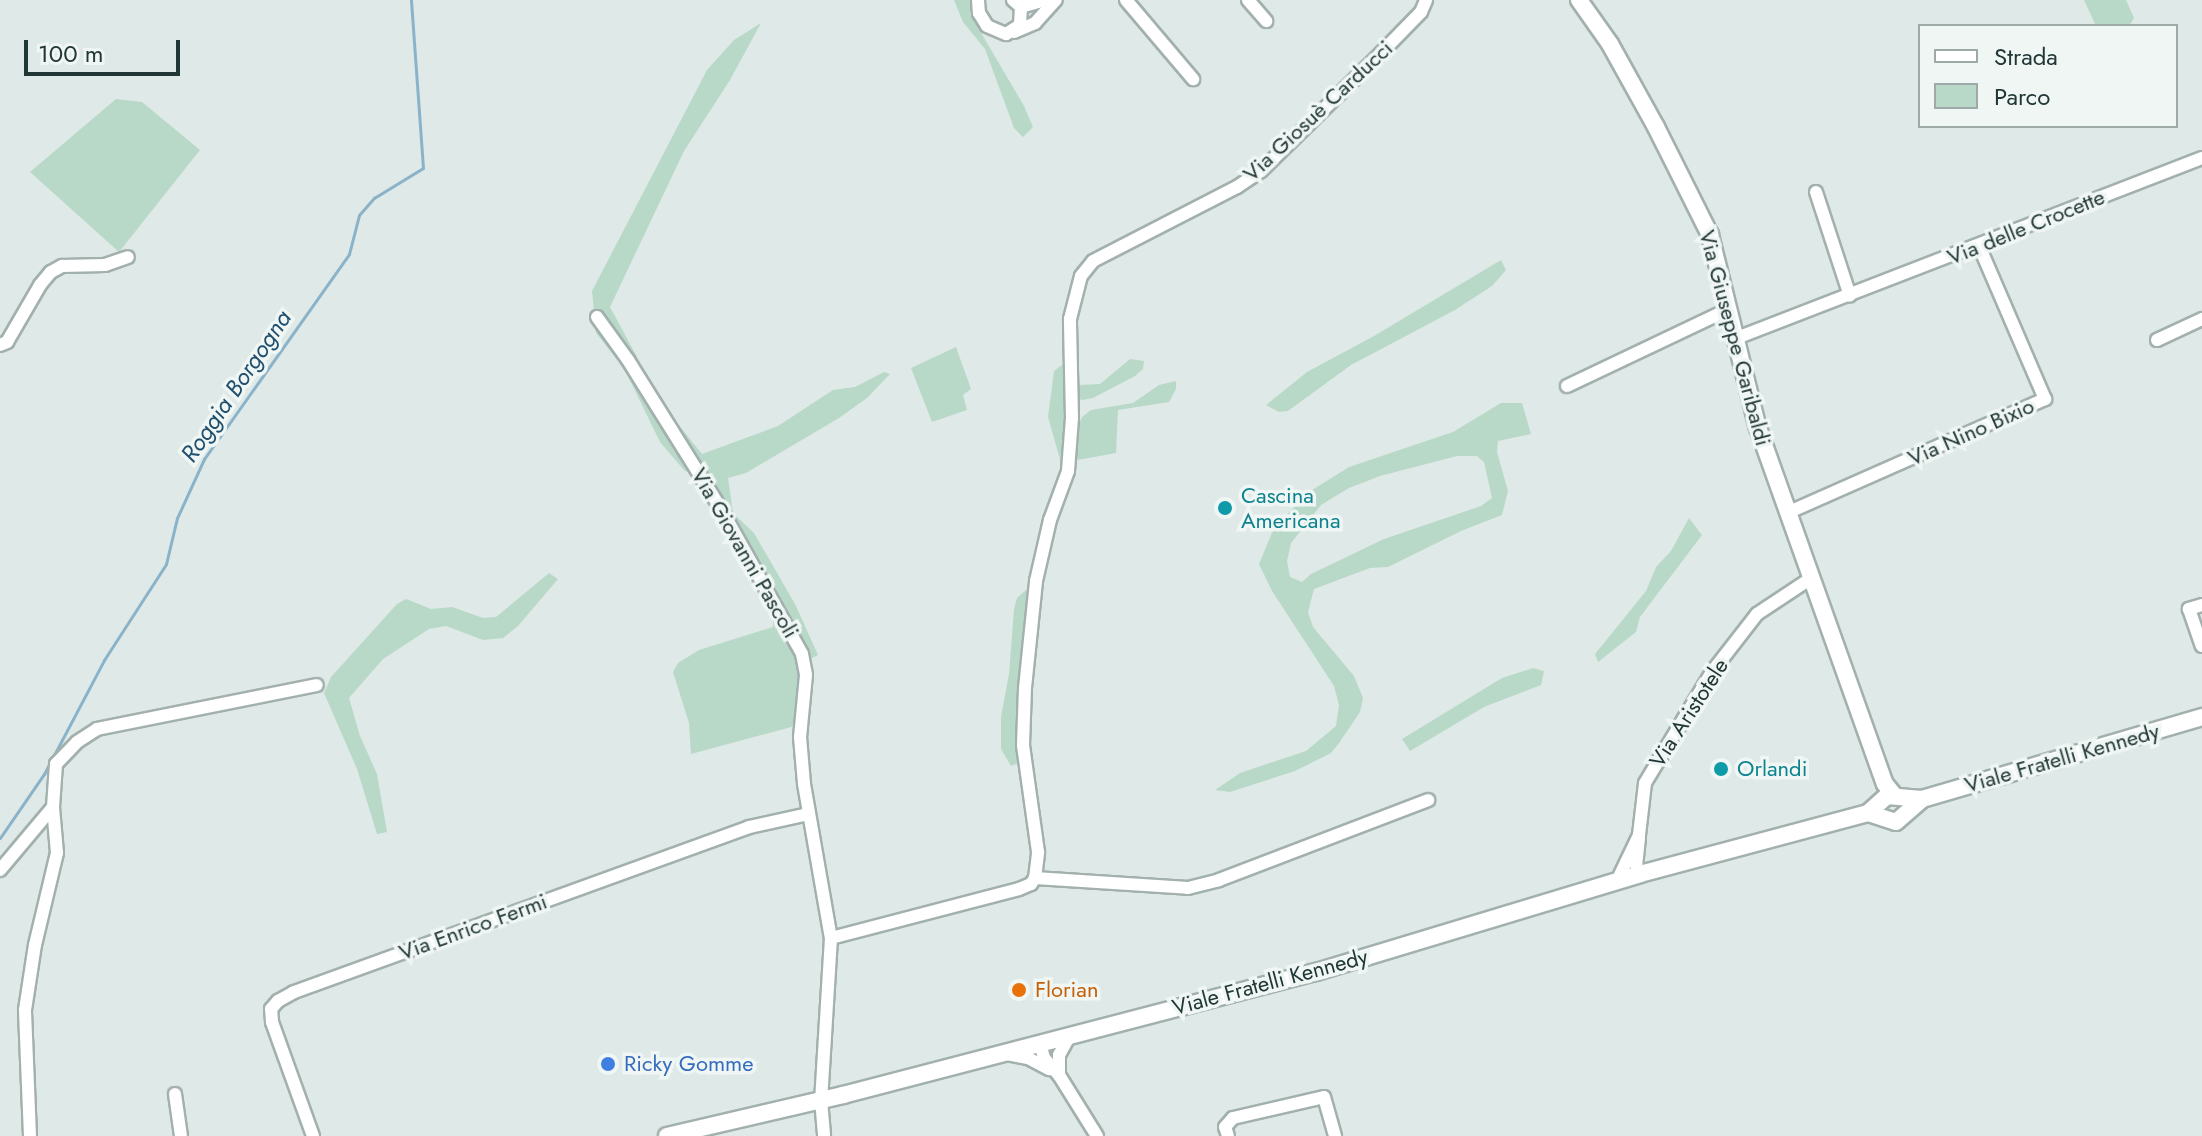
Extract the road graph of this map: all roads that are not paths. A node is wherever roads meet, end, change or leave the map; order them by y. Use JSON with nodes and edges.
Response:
{"nodes":[{"id":1,"x":978,"y":0,"type":"edge"},
{"id":2,"x":1046,"y":0,"type":"edge"},
{"id":3,"x":1056,"y":0,"type":"edge"},
{"id":4,"x":1126,"y":0,"type":"edge"},
{"id":5,"x":1248,"y":0,"type":"edge"},
{"id":6,"x":1426,"y":0,"type":"edge"},
{"id":7,"x":1579,"y":0,"type":"edge"},
{"id":8,"x":1017,"y":4,"type":"edge"},
{"id":9,"x":1266,"y":21,"type":"dead end"},
{"id":10,"x":1014,"y":32,"type":"junction"},
{"id":11,"x":1193,"y":79,"type":"dead end"},
{"id":12,"x":2202,"y":158,"type":"edge"},
{"id":13,"x":1816,"y":192,"type":"dead end"},
{"id":14,"x":1979,"y":246,"type":"junction"},
{"id":15,"x":128,"y":257,"type":"dead end"},
{"id":16,"x":1850,"y":296,"type":"junction"},
{"id":17,"x":1727,"y":310,"type":"junction"},
{"id":18,"x":597,"y":317,"type":"dead end"},
{"id":19,"x":2202,"y":319,"type":"edge"},
{"id":20,"x":1734,"y":339,"type":"junction"},
{"id":21,"x":2157,"y":340,"type":"dead end"},
{"id":22,"x":0,"y":345,"type":"edge"},
{"id":23,"x":1567,"y":386,"type":"dead end"},
{"id":24,"x":1789,"y":512,"type":"junction"},
{"id":25,"x":1813,"y":577,"type":"junction"},
{"id":26,"x":2202,"y":605,"type":"edge"},
{"id":27,"x":2202,"y":646,"type":"edge"},
{"id":28,"x":317,"y":685,"type":"dead end"},
{"id":29,"x":2202,"y":717,"type":"edge"},
{"id":30,"x":1889,"y":795,"type":"junction"},
{"id":31,"x":1922,"y":799,"type":"junction"},
{"id":32,"x":1428,"y":800,"type":"dead end"},
{"id":33,"x":53,"y":807,"type":"junction"},
{"id":34,"x":1868,"y":813,"type":"junction"},
{"id":35,"x":808,"y":814,"type":"junction"},
{"id":36,"x":1905,"y":816,"type":"junction"},
{"id":37,"x":1886,"y":820,"type":"junction"},
{"id":38,"x":1639,"y":835,"type":"junction"},
{"id":39,"x":0,"y":870,"type":"edge"},
{"id":40,"x":1640,"y":874,"type":"junction"},
{"id":41,"x":1035,"y":878,"type":"junction"},
{"id":42,"x":1617,"y":881,"type":"junction"},
{"id":43,"x":831,"y":938,"type":"junction"},
{"id":44,"x":1070,"y":1035,"type":"junction"},
{"id":45,"x":1040,"y":1043,"type":"junction"},
{"id":46,"x":1000,"y":1053,"type":"junction"},
{"id":47,"x":1059,"y":1075,"type":"junction"},
{"id":48,"x":175,"y":1094,"type":"dead end"},
{"id":49,"x":821,"y":1100,"type":"junction"},
{"id":50,"x":30,"y":1136,"type":"edge"},
{"id":51,"x":181,"y":1136,"type":"edge"},
{"id":52,"x":313,"y":1136,"type":"edge"},
{"id":53,"x":667,"y":1136,"type":"edge"},
{"id":54,"x":824,"y":1136,"type":"edge"},
{"id":55,"x":1097,"y":1136,"type":"edge"},
{"id":56,"x":1228,"y":1136,"type":"edge"},
{"id":57,"x":1335,"y":1136,"type":"edge"}],
"edges":[{"from":1,"to":10,"type":"street"},
{"from":2,"to":8,"type":"street"},
{"from":3,"to":10,"type":"street"},
{"from":4,"to":11,"type":"street"},
{"from":5,"to":9,"type":"street"},
{"from":6,"to":41,"type":"street","name":"Via Giosuè Carducci"},
{"from":7,"to":17,"type":"street","name":"Via Giuseppe Garibaldi"},
{"from":8,"to":10,"type":"street"},
{"from":12,"to":14,"type":"street","name":"Via delle Crocette"},
{"from":13,"to":16,"type":"street"},
{"from":14,"to":16,"type":"street","name":"Via delle Crocette"},
{"from":14,"to":24,"type":"street","name":"Via Nino Bixio"},
{"from":15,"to":22,"type":"street"},
{"from":16,"to":20,"type":"street","name":"Via delle Crocette"},
{"from":17,"to":20,"type":"street","name":"Via Giuseppe Garibaldi"},
{"from":17,"to":23,"type":"street"},
{"from":18,"to":35,"type":"street","name":"Via Giovanni Pascoli"},
{"from":19,"to":21,"type":"street"},
{"from":20,"to":24,"type":"street","name":"Via Giuseppe Garibaldi"},
{"from":24,"to":25,"type":"street","name":"Via Giuseppe Garibaldi"},
{"from":25,"to":30,"type":"street","name":"Via Giuseppe Garibaldi"},
{"from":25,"to":38,"type":"street","name":"Via Aristotele"},
{"from":26,"to":27,"type":"street"},
{"from":28,"to":33,"type":"street"},
{"from":29,"to":31,"type":"street","name":"Viale Fratelli Kennedy"},
{"from":30,"to":31,"type":"street","name":"Viale Fratelli Kennedy"},
{"from":30,"to":34,"type":"street","name":"Viale Fratelli Kennedy"},
{"from":30,"to":36,"type":"street"},
{"from":30,"to":37,"type":"street"},
{"from":31,"to":36,"type":"street","name":"Viale Fratelli Kennedy"},
{"from":32,"to":41,"type":"street"},
{"from":33,"to":39,"type":"street"},
{"from":33,"to":50,"type":"street"},
{"from":34,"to":37,"type":"street"},
{"from":34,"to":40,"type":"street","name":"Viale Fratelli Kennedy"},
{"from":35,"to":43,"type":"street","name":"Via Giovanni Pascoli"},
{"from":35,"to":52,"type":"street","name":"Via Enrico Fermi"},
{"from":36,"to":37,"type":"street"},
{"from":38,"to":40,"type":"street"},
{"from":38,"to":42,"type":"street","name":"Via Aristotele"},
{"from":40,"to":42,"type":"street","name":"Viale Fratelli Kennedy"},
{"from":41,"to":43,"type":"street"},
{"from":42,"to":44,"type":"street","name":"Viale Fratelli Kennedy"},
{"from":43,"to":49,"type":"street","name":"Via Giovanni Pascoli"},
{"from":44,"to":45,"type":"street","name":"Viale Fratelli Kennedy"},
{"from":44,"to":47,"type":"street"},
{"from":45,"to":46,"type":"street","name":"Viale Fratelli Kennedy"},
{"from":45,"to":47,"type":"street"},
{"from":46,"to":47,"type":"street"},
{"from":46,"to":49,"type":"street","name":"Viale Fratelli Kennedy"},
{"from":47,"to":55,"type":"street"},
{"from":48,"to":51,"type":"street"},
{"from":49,"to":53,"type":"street","name":"Viale Fratelli Kennedy"},
{"from":49,"to":54,"type":"street","name":"Via Giovanni Pascoli"},
{"from":56,"to":57,"type":"street"}]}
